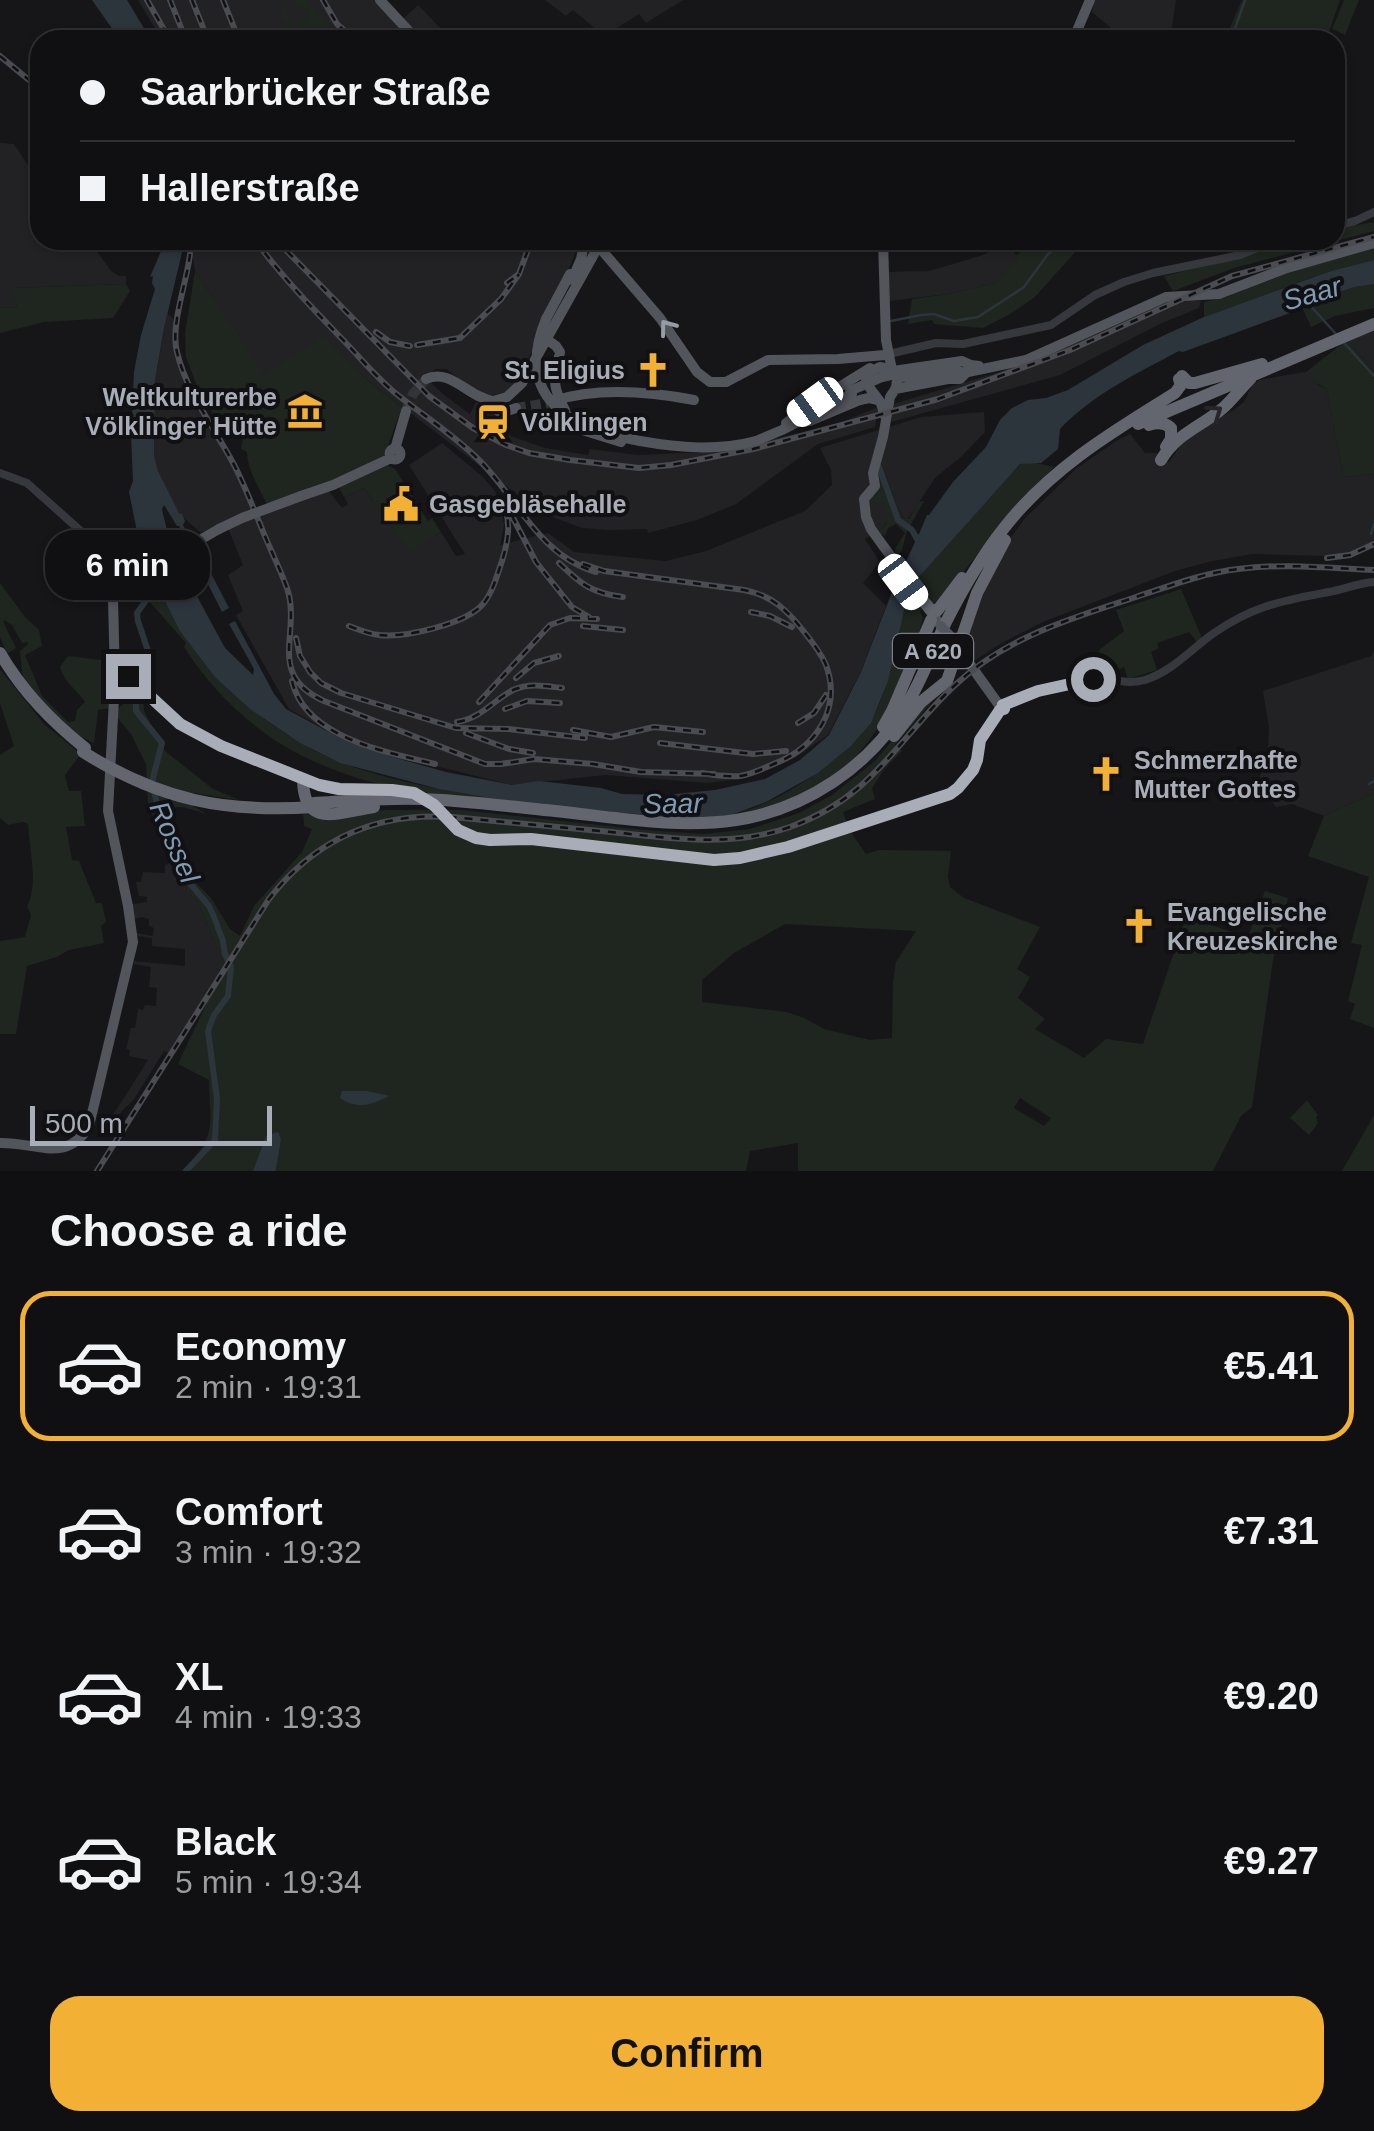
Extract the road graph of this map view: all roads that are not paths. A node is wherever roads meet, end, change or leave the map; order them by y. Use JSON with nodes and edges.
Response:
{"nodes":[{"id":1,"x":380,"y":0,"type":"edge"},
{"id":2,"x":1090,"y":0,"type":"edge"},
{"id":3,"x":407,"y":30,"type":"edge"},
{"id":4,"x":1077,"y":30,"type":"edge"},
{"id":5,"x":1374,"y":212,"type":"edge"},
{"id":6,"x":1345,"y":224,"type":"edge"},
{"id":7,"x":1374,"y":243,"type":"edge"},
{"id":8,"x":579,"y":250,"type":"edge"},
{"id":9,"x":591,"y":250,"type":"edge"},
{"id":10,"x":601,"y":250,"type":"edge"},
{"id":11,"x":883,"y":250,"type":"edge"},
{"id":12,"x":1251,"y":250,"type":"edge"},
{"id":13,"x":548,"y":320,"type":"junction"},
{"id":14,"x":1374,"y":322,"type":"edge"},
{"id":15,"x":545,"y":338,"type":"junction"},
{"id":16,"x":960,"y":344,"type":"junction"},
{"id":17,"x":862,"y":358,"type":"junction"},
{"id":18,"x":1271,"y":364,"type":"junction"},
{"id":19,"x":893,"y":366,"type":"junction"},
{"id":20,"x":963,"y":367,"type":"junction"},
{"id":21,"x":867,"y":371,"type":"junction"},
{"id":22,"x":426,"y":379,"type":"dead end"},
{"id":23,"x":873,"y":392,"type":"junction"},
{"id":24,"x":893,"y":392,"type":"junction"},
{"id":25,"x":694,"y":400,"type":"dead end"},
{"id":26,"x":493,"y":401,"type":"junction"},
{"id":27,"x":557,"y":407,"type":"junction"},
{"id":28,"x":516,"y":408,"type":"tunnel mouth"},
{"id":29,"x":406,"y":411,"type":"tunnel mouth"},
{"id":30,"x":784,"y":427,"type":"junction"},
{"id":31,"x":1120,"y":431,"type":"junction"},
{"id":32,"x":756,"y":438,"type":"junction"},
{"id":33,"x":672,"y":446,"type":"junction"},
{"id":34,"x":0,"y":472,"type":"edge"},
{"id":35,"x":867,"y":481,"type":"junction"},
{"id":36,"x":865,"y":508,"type":"junction"},
{"id":37,"x":1020,"y":512,"type":"junction"},
{"id":38,"x":884,"y":552,"type":"junction"},
{"id":39,"x":1374,"y":582,"type":"edge"},
{"id":40,"x":118,"y":588,"type":"junction"},
{"id":41,"x":942,"y":631,"type":"junction"},
{"id":42,"x":0,"y":653,"type":"edge"},
{"id":43,"x":934,"y":660,"type":"junction"},
{"id":44,"x":0,"y":662,"type":"edge"},
{"id":45,"x":115,"y":677,"type":"junction"},
{"id":46,"x":1001,"y":707,"type":"junction"},
{"id":47,"x":84,"y":750,"type":"junction"},
{"id":48,"x":876,"y":752,"type":"junction"},
{"id":49,"x":839,"y":778,"type":"junction"},
{"id":50,"x":306,"y":781,"type":"junction"},
{"id":51,"x":421,"y":802,"type":"junction"},
{"id":52,"x":766,"y":816,"type":"junction"},
{"id":53,"x":0,"y":1143,"type":"edge"}],
"edges":[{"from":1,"to":3,"type":"main road"},
{"from":2,"to":4,"type":"main road"},
{"from":5,"to":6,"type":"street"},
{"from":7,"to":20,"type":"main road"},
{"from":8,"to":13,"type":"main road"},
{"from":9,"to":15,"type":"main road"},
{"from":17,"to":10,"type":"main road","one_way":true},
{"from":11,"to":19,"type":"main road"},
{"from":12,"to":16,"type":"street"},
{"from":13,"to":27,"type":"main road","bridge":true},
{"from":13,"to":33,"type":"main road","bridge":true},
{"from":14,"to":18,"type":"highway","number":"A 620"},
{"from":15,"to":26,"type":"main road"},
{"from":15,"to":27,"type":"main road","bridge":true},
{"from":16,"to":19,"type":"street"},
{"from":16,"to":20,"type":"street"},
{"from":17,"to":19,"type":"main road"},
{"from":17,"to":21,"type":"main road"},
{"from":18,"to":31,"type":"highway","number":"A 620"},
{"from":18,"to":31,"type":"highway"},
{"from":31,"to":18,"type":"highway","one_way":true},
{"from":19,"to":20,"type":"main road"},
{"from":19,"to":21,"type":"main road"},
{"from":19,"to":23,"type":"main road"},
{"from":19,"to":24,"type":"main road"},
{"from":19,"to":30,"type":"main road","bridge":true},
{"from":20,"to":24,"type":"main road"},
{"from":21,"to":23,"type":"main road"},
{"from":21,"to":30,"type":"main road"},
{"from":22,"to":26,"type":"main road"},
{"from":23,"to":24,"type":"main road"},
{"from":23,"to":30,"type":"main road"},
{"from":23,"to":35,"type":"main road"},
{"from":24,"to":35,"type":"main road"},
{"from":25,"to":27,"type":"main road"},
{"from":26,"to":28,"type":"main road"},
{"from":27,"to":32,"type":"main road","bridge":true},
{"from":27,"to":33,"type":"main road","bridge":true},
{"from":29,"to":40,"type":"main road","bridge":true},
{"from":30,"to":32,"type":"main road"},
{"from":31,"to":37,"type":"highway","number":"A 620"},
{"from":32,"to":33,"type":"main road","bridge":true},
{"from":34,"to":40,"type":"street"},
{"from":35,"to":36,"type":"main road"},
{"from":35,"to":36,"type":"main road"},
{"from":35,"to":38,"type":"main road"},
{"from":36,"to":38,"type":"main road"},
{"from":37,"to":41,"type":"highway"},
{"from":37,"to":41,"type":"highway"},
{"from":37,"to":43,"type":"highway","number":"A 620"},
{"from":37,"to":49,"type":"highway","number":"A 620"},
{"from":38,"to":41,"type":"main road"},
{"from":39,"to":46,"type":"street"},
{"from":40,"to":45,"type":"main road"},
{"from":41,"to":43,"type":"highway"},
{"from":41,"to":46,"type":"main road"},
{"from":41,"to":48,"type":"highway"},
{"from":41,"to":49,"type":"highway"},
{"from":42,"to":47,"type":"highway","number":"A 620"},
{"from":43,"to":48,"type":"highway","number":"A 620"},
{"from":44,"to":47,"type":"highway","number":"A 620"},
{"from":45,"to":50,"type":"street"},
{"from":45,"to":53,"type":"main road"},
{"from":46,"to":50,"type":"street","bridge":true},
{"from":47,"to":51,"type":"highway","number":"A 620","bridge":true},
{"from":48,"to":52,"type":"highway","number":"A 620"},
{"from":49,"to":52,"type":"highway","number":"A 620"},
{"from":50,"to":51,"type":"highway","number":"A 620"},
{"from":51,"to":52,"type":"highway","number":"A 620"}]}
